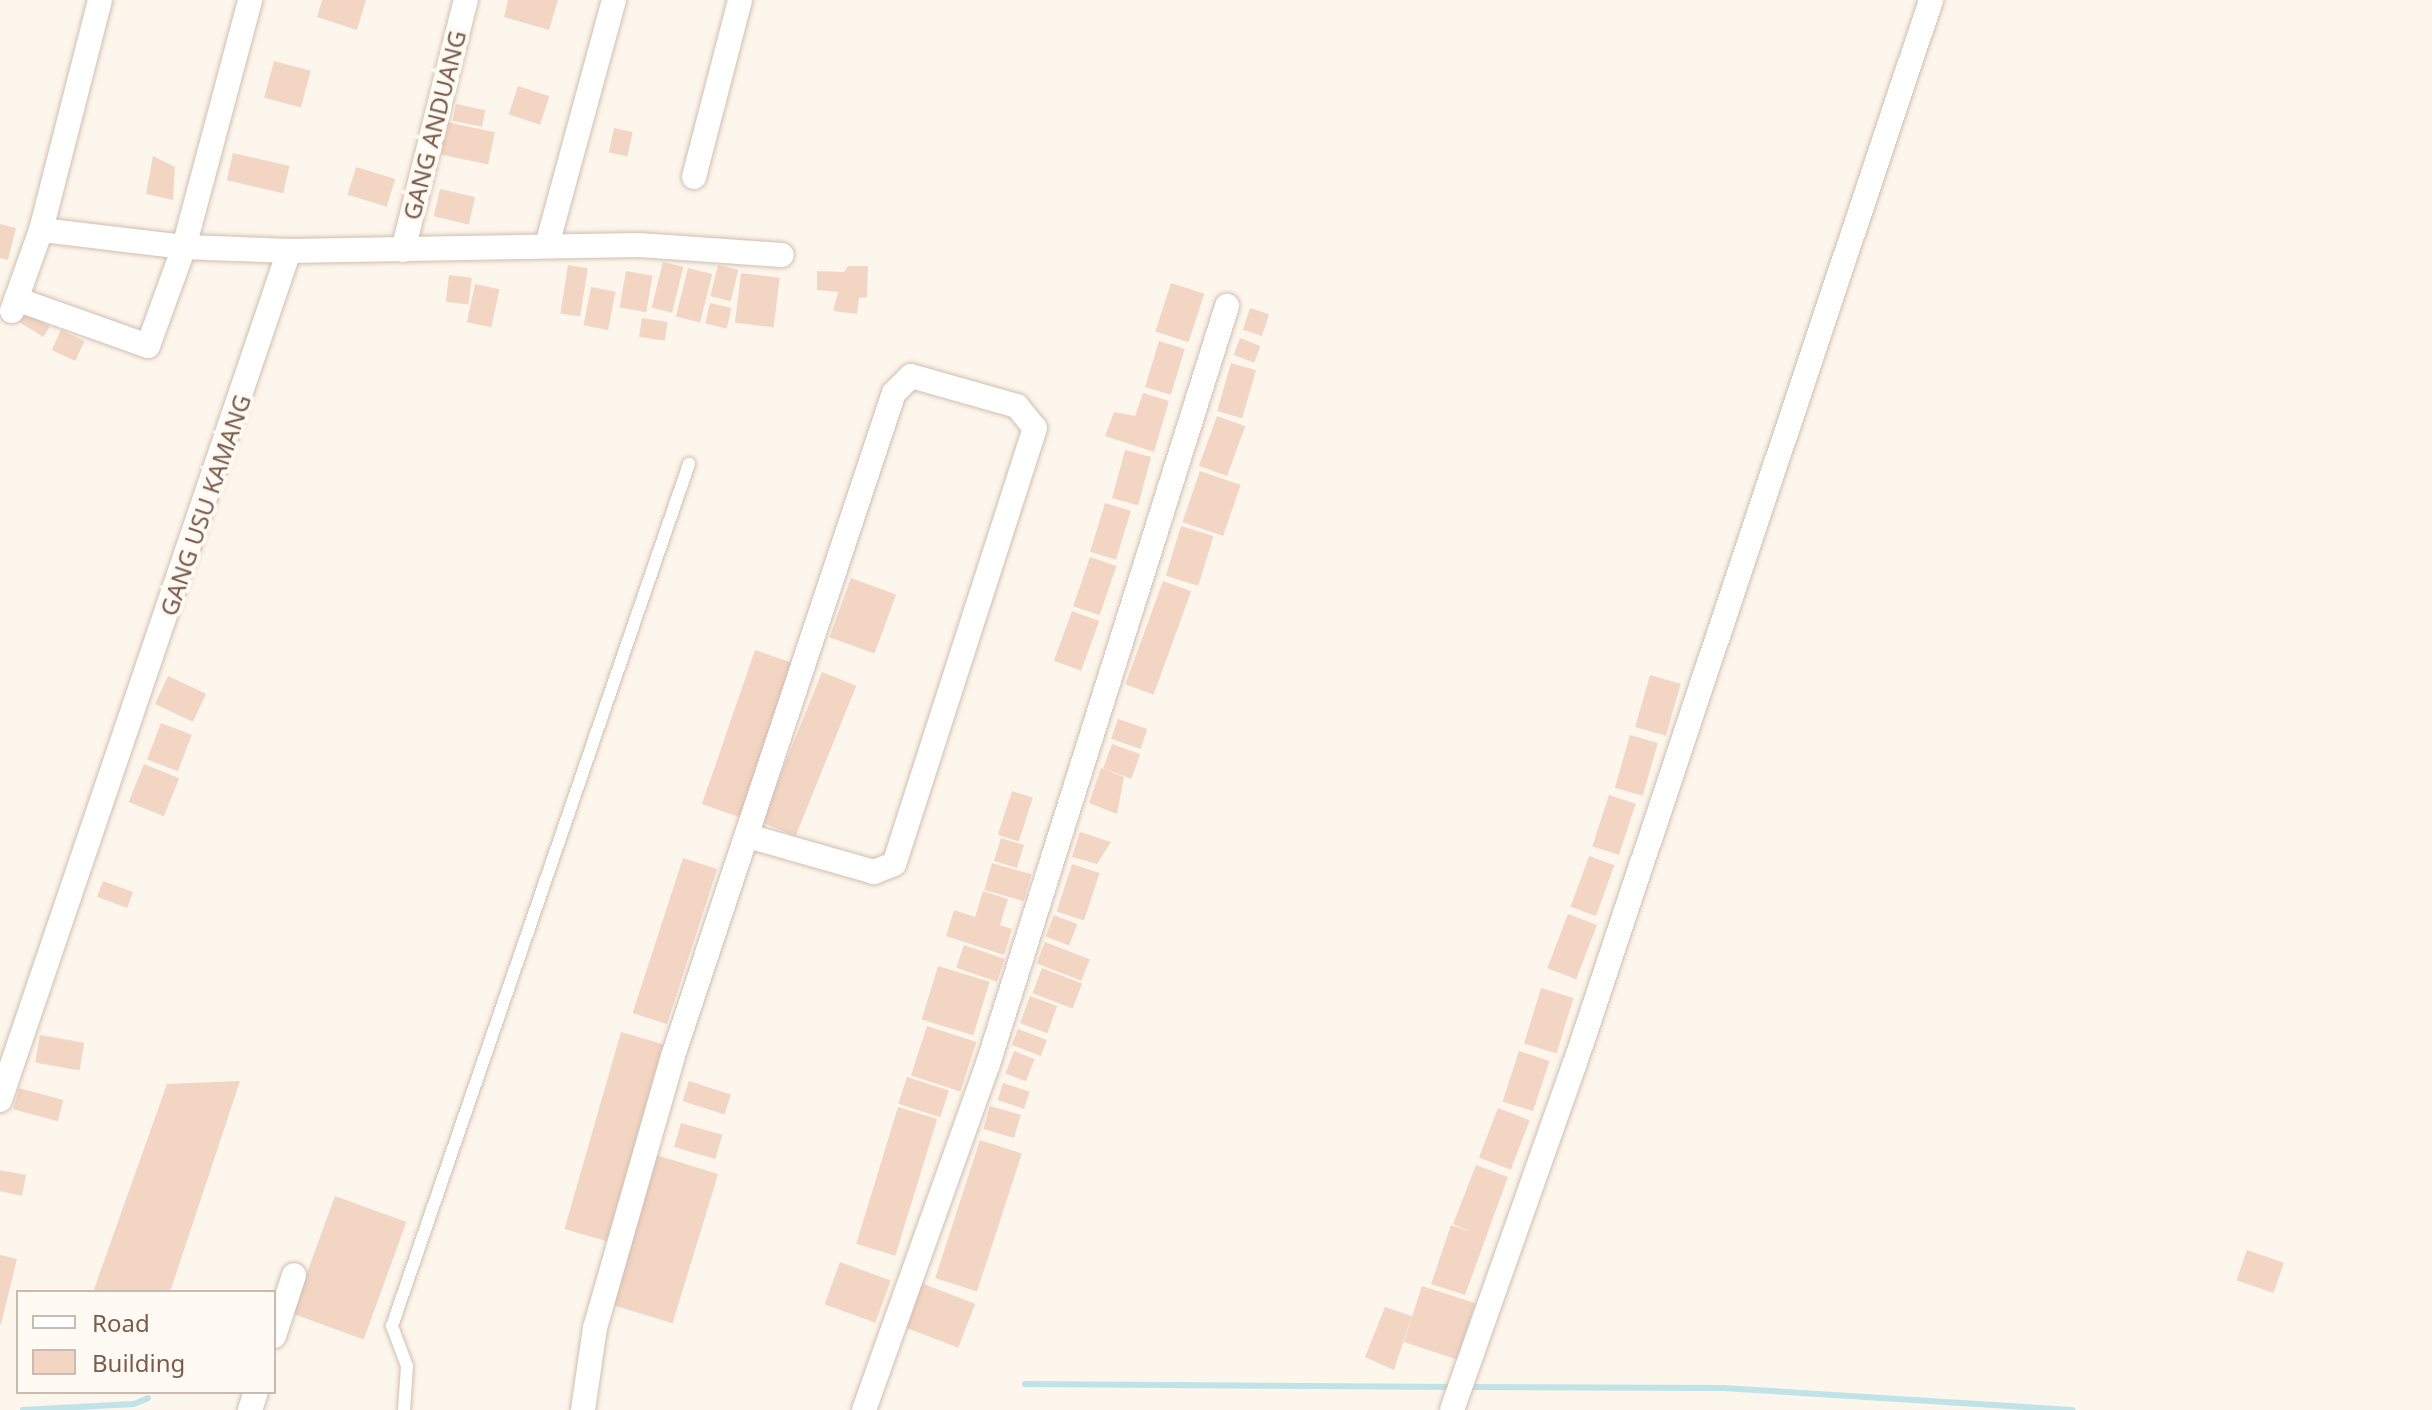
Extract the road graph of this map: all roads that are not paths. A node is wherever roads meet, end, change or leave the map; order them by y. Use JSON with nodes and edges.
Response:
{"nodes":[{"id":1,"x":100,"y":0,"type":"edge"},
{"id":2,"x":250,"y":0,"type":"edge"},
{"id":3,"x":466,"y":0,"type":"edge"},
{"id":4,"x":614,"y":0,"type":"edge"},
{"id":5,"x":740,"y":0,"type":"edge"},
{"id":6,"x":1931,"y":0,"type":"edge"},
{"id":7,"x":694,"y":177,"type":"dead end"},
{"id":8,"x":41,"y":230,"type":"junction"},
{"id":9,"x":547,"y":245,"type":"junction"},
{"id":10,"x":184,"y":247,"type":"junction"},
{"id":11,"x":403,"y":250,"type":"junction"},
{"id":12,"x":289,"y":251,"type":"junction"},
{"id":13,"x":782,"y":255,"type":"dead end"},
{"id":14,"x":1227,"y":306,"type":"dead end"},
{"id":15,"x":689,"y":464,"type":"dead end"},
{"id":16,"x":748,"y":836,"type":"junction"},
{"id":17,"x":0,"y":1100,"type":"edge"},
{"id":18,"x":294,"y":1275,"type":"dead end"},
{"id":19,"x":276,"y":1330,"type":"edge"},
{"id":20,"x":404,"y":1410,"type":"edge"},
{"id":21,"x":583,"y":1410,"type":"edge"},
{"id":22,"x":864,"y":1410,"type":"edge"},
{"id":23,"x":1452,"y":1410,"type":"edge"}],
"edges":[{"from":1,"to":8,"type":"street"},
{"from":2,"to":10,"type":"street"},
{"from":3,"to":11,"type":"street","name":"GANG ANDUANG"},
{"from":4,"to":9,"type":"street"},
{"from":5,"to":7,"type":"street"},
{"from":6,"to":23,"type":"street"},
{"from":8,"to":10,"type":"street"},
{"from":8,"to":10,"type":"street"},
{"from":9,"to":11,"type":"street"},
{"from":9,"to":13,"type":"street"},
{"from":10,"to":12,"type":"street"},
{"from":11,"to":12,"type":"street"},
{"from":12,"to":17,"type":"street","name":"GANG USU KAMANG"},
{"from":14,"to":22,"type":"street"},
{"from":15,"to":20,"type":"lane"},
{"from":16,"to":16,"type":"street"},
{"from":16,"to":21,"type":"street"},
{"from":18,"to":19,"type":"street"}]}
